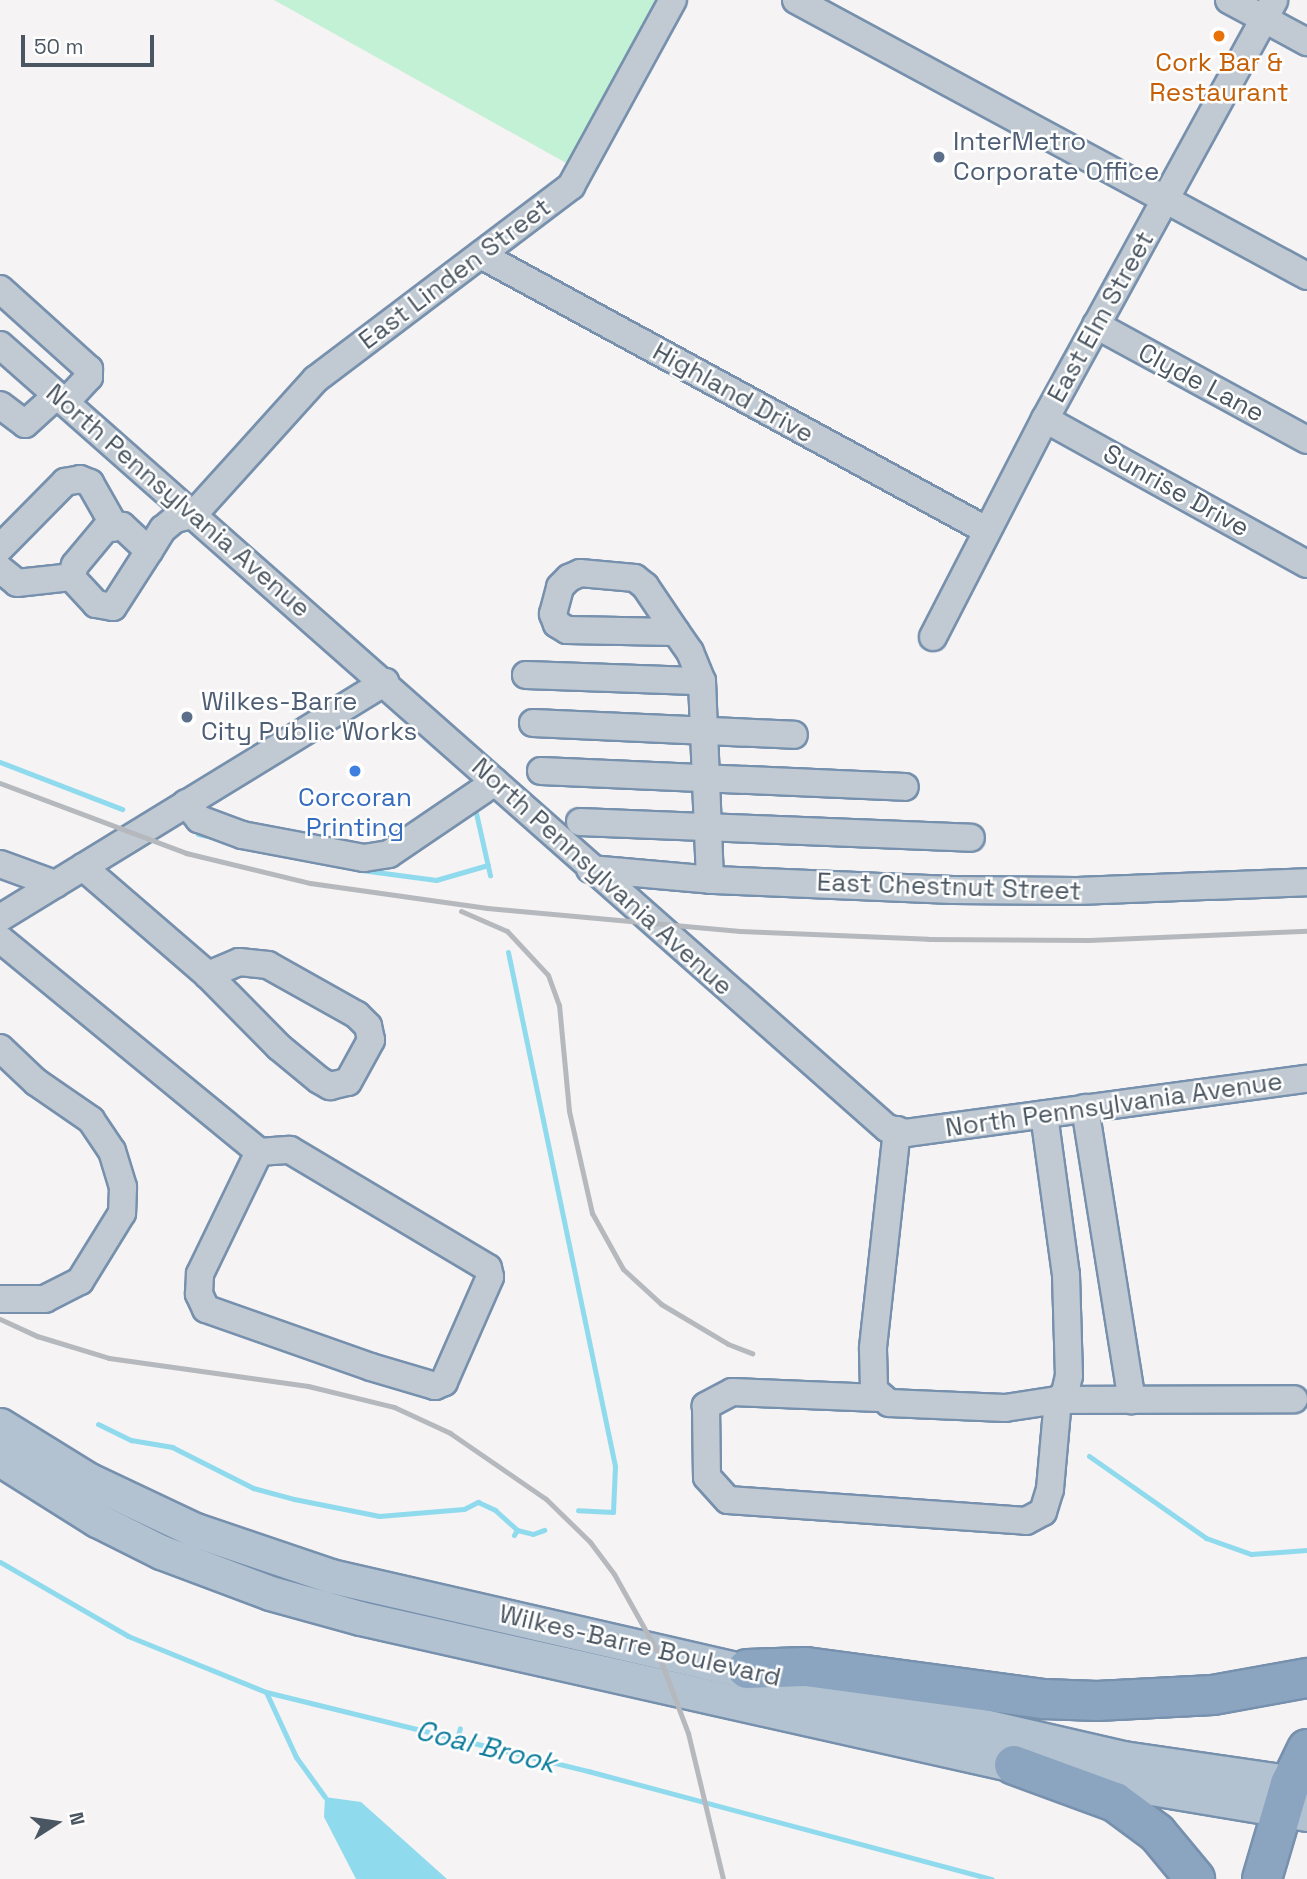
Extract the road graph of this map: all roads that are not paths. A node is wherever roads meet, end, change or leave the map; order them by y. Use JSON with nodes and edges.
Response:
{"nodes":[{"id":1,"x":673,"y":0,"type":"edge"},
{"id":2,"x":796,"y":0,"type":"edge"},
{"id":3,"x":1229,"y":0,"type":"edge"},
{"id":4,"x":1269,"y":9,"type":"edge"},
{"id":5,"x":1307,"y":42,"type":"edge"},
{"id":6,"x":1166,"y":200,"type":"junction"},
{"id":7,"x":481,"y":255,"type":"junction"},
{"id":8,"x":1307,"y":276,"type":"edge"},
{"id":9,"x":0,"y":289,"type":"edge"},
{"id":10,"x":1096,"y":326,"type":"junction"},
{"id":11,"x":0,"y":345,"type":"edge"},
{"id":12,"x":61,"y":399,"type":"junction"},
{"id":13,"x":0,"y":405,"type":"edge"},
{"id":14,"x":1045,"y":419,"type":"junction"},
{"id":15,"x":1307,"y":440,"type":"edge"},
{"id":16,"x":193,"y":515,"type":"junction"},
{"id":17,"x":115,"y":527,"type":"junction"},
{"id":18,"x":986,"y":530,"type":"junction"},
{"id":19,"x":0,"y":548,"type":"edge"},
{"id":20,"x":149,"y":551,"type":"junction"},
{"id":21,"x":1307,"y":564,"type":"edge"},
{"id":22,"x":0,"y":569,"type":"edge"},
{"id":23,"x":71,"y":577,"type":"junction"},
{"id":24,"x":676,"y":632,"type":"dead end"},
{"id":25,"x":933,"y":636,"type":"dead end"},
{"id":26,"x":526,"y":675,"type":"dead end"},
{"id":27,"x":702,"y":681,"type":"junction"},
{"id":28,"x":386,"y":682,"type":"junction"},
{"id":29,"x":533,"y":723,"type":"dead end"},
{"id":30,"x":704,"y":731,"type":"junction"},
{"id":31,"x":794,"y":735,"type":"dead end"},
{"id":32,"x":541,"y":771,"type":"dead end"},
{"id":33,"x":706,"y":779,"type":"junction"},
{"id":34,"x":495,"y":782,"type":"junction"},
{"id":35,"x":905,"y":787,"type":"dead end"},
{"id":36,"x":186,"y":803,"type":"junction"},
{"id":37,"x":580,"y":822,"type":"dead end"},
{"id":38,"x":708,"y":830,"type":"junction"},
{"id":39,"x":971,"y":838,"type":"dead end"},
{"id":40,"x":0,"y":864,"type":"edge"},
{"id":41,"x":83,"y":867,"type":"junction"},
{"id":42,"x":590,"y":870,"type":"junction"},
{"id":43,"x":710,"y":880,"type":"junction"},
{"id":44,"x":1307,"y":883,"type":"edge"},
{"id":45,"x":55,"y":884,"type":"junction"},
{"id":46,"x":0,"y":918,"type":"edge"},
{"id":47,"x":0,"y":939,"type":"edge"},
{"id":48,"x":208,"y":975,"type":"junction"},
{"id":49,"x":0,"y":1048,"type":"edge"},
{"id":50,"x":1307,"y":1079,"type":"edge"},
{"id":51,"x":1085,"y":1108,"type":"junction"},
{"id":52,"x":1044,"y":1114,"type":"junction"},
{"id":53,"x":897,"y":1130,"type":"junction"},
{"id":54,"x":260,"y":1152,"type":"junction"},
{"id":55,"x":0,"y":1299,"type":"edge"},
{"id":56,"x":879,"y":1398,"type":"junction"},
{"id":57,"x":1294,"y":1399,"type":"dead end"},
{"id":58,"x":1058,"y":1400,"type":"junction"},
{"id":59,"x":1132,"y":1400,"type":"junction"},
{"id":60,"x":0,"y":1425,"type":"edge"},
{"id":61,"x":0,"y":1459,"type":"edge"},
{"id":62,"x":747,"y":1669,"type":"junction"},
{"id":63,"x":1307,"y":1678,"type":"edge"},
{"id":64,"x":1307,"y":1749,"type":"edge"},
{"id":65,"x":1014,"y":1765,"type":"junction"},
{"id":66,"x":1297,"y":1799,"type":"edge"},
{"id":67,"x":1195,"y":1879,"type":"edge"},
{"id":68,"x":1262,"y":1879,"type":"edge"}],
"edges":[{"from":1,"to":7,"type":"street","name":"East Linden Street"},
{"from":2,"to":6,"type":"street"},
{"from":3,"to":4,"type":"street"},
{"from":4,"to":5,"type":"street"},
{"from":4,"to":6,"type":"street","name":"East Elm Street"},
{"from":6,"to":8,"type":"street"},
{"from":6,"to":10,"type":"street","name":"East Elm Street"},
{"from":7,"to":16,"type":"street","name":"East Linden Street"},
{"from":7,"to":18,"type":"street","name":"Highland Drive"},
{"from":9,"to":12,"type":"street"},
{"from":10,"to":14,"type":"street","name":"East Elm Street"},
{"from":10,"to":15,"type":"street","name":"Clyde Lane"},
{"from":11,"to":12,"type":"street","name":"North Pennsylvania Avenue"},
{"from":12,"to":13,"type":"street"},
{"from":12,"to":16,"type":"street","name":"North Pennsylvania Avenue"},
{"from":14,"to":18,"type":"street","name":"East Elm Street"},
{"from":14,"to":21,"type":"street","name":"Sunrise Drive"},
{"from":16,"to":20,"type":"street","name":"East Linden Street"},
{"from":16,"to":28,"type":"street","name":"North Pennsylvania Avenue"},
{"from":17,"to":19,"type":"street"},
{"from":17,"to":20,"type":"street"},
{"from":17,"to":23,"type":"street"},
{"from":18,"to":25,"type":"street","name":"East Elm Street"},
{"from":20,"to":23,"type":"street","name":"East Linden Street"},
{"from":22,"to":23,"type":"street"},
{"from":24,"to":27,"type":"street"},
{"from":26,"to":27,"type":"street"},
{"from":27,"to":30,"type":"street"},
{"from":28,"to":34,"type":"street","name":"North Pennsylvania Avenue"},
{"from":28,"to":36,"type":"street"},
{"from":29,"to":30,"type":"street"},
{"from":30,"to":31,"type":"street"},
{"from":30,"to":33,"type":"street"},
{"from":32,"to":33,"type":"street"},
{"from":33,"to":35,"type":"street"},
{"from":33,"to":38,"type":"street"},
{"from":34,"to":36,"type":"street"},
{"from":34,"to":42,"type":"street","name":"North Pennsylvania Avenue"},
{"from":36,"to":41,"type":"street"},
{"from":37,"to":38,"type":"street"},
{"from":38,"to":39,"type":"street"},
{"from":38,"to":43,"type":"street"},
{"from":40,"to":45,"type":"street"},
{"from":41,"to":45,"type":"street"},
{"from":41,"to":48,"type":"street"},
{"from":42,"to":43,"type":"street","name":"East Chestnut Street"},
{"from":42,"to":53,"type":"street","name":"North Pennsylvania Avenue"},
{"from":43,"to":44,"type":"street","name":"East Chestnut Street"},
{"from":45,"to":46,"type":"street"},
{"from":47,"to":54,"type":"street"},
{"from":48,"to":48,"type":"street"},
{"from":49,"to":55,"type":"street"},
{"from":50,"to":51,"type":"street","name":"North Pennsylvania Avenue"},
{"from":51,"to":52,"type":"street","name":"North Pennsylvania Avenue"},
{"from":51,"to":59,"type":"street"},
{"from":52,"to":53,"type":"street","name":"North Pennsylvania Avenue"},
{"from":52,"to":58,"type":"street"},
{"from":53,"to":56,"type":"street"},
{"from":54,"to":54,"type":"street"},
{"from":56,"to":58,"type":"street"},
{"from":56,"to":58,"type":"street"},
{"from":57,"to":59,"type":"street"},
{"from":58,"to":59,"type":"street"},
{"from":60,"to":62,"type":"main road","name":"Wilkes-Barre Boulevard"},
{"from":61,"to":65,"type":"main road","name":"Wilkes-Barre Boulevard"},
{"from":62,"to":63,"type":"highway"},
{"from":62,"to":66,"type":"main road","name":"Wilkes-Barre Boulevard"},
{"from":64,"to":66,"type":"highway"},
{"from":65,"to":66,"type":"main road","name":"Wilkes-Barre Boulevard"},
{"from":65,"to":67,"type":"highway"},
{"from":66,"to":68,"type":"highway"}]}
